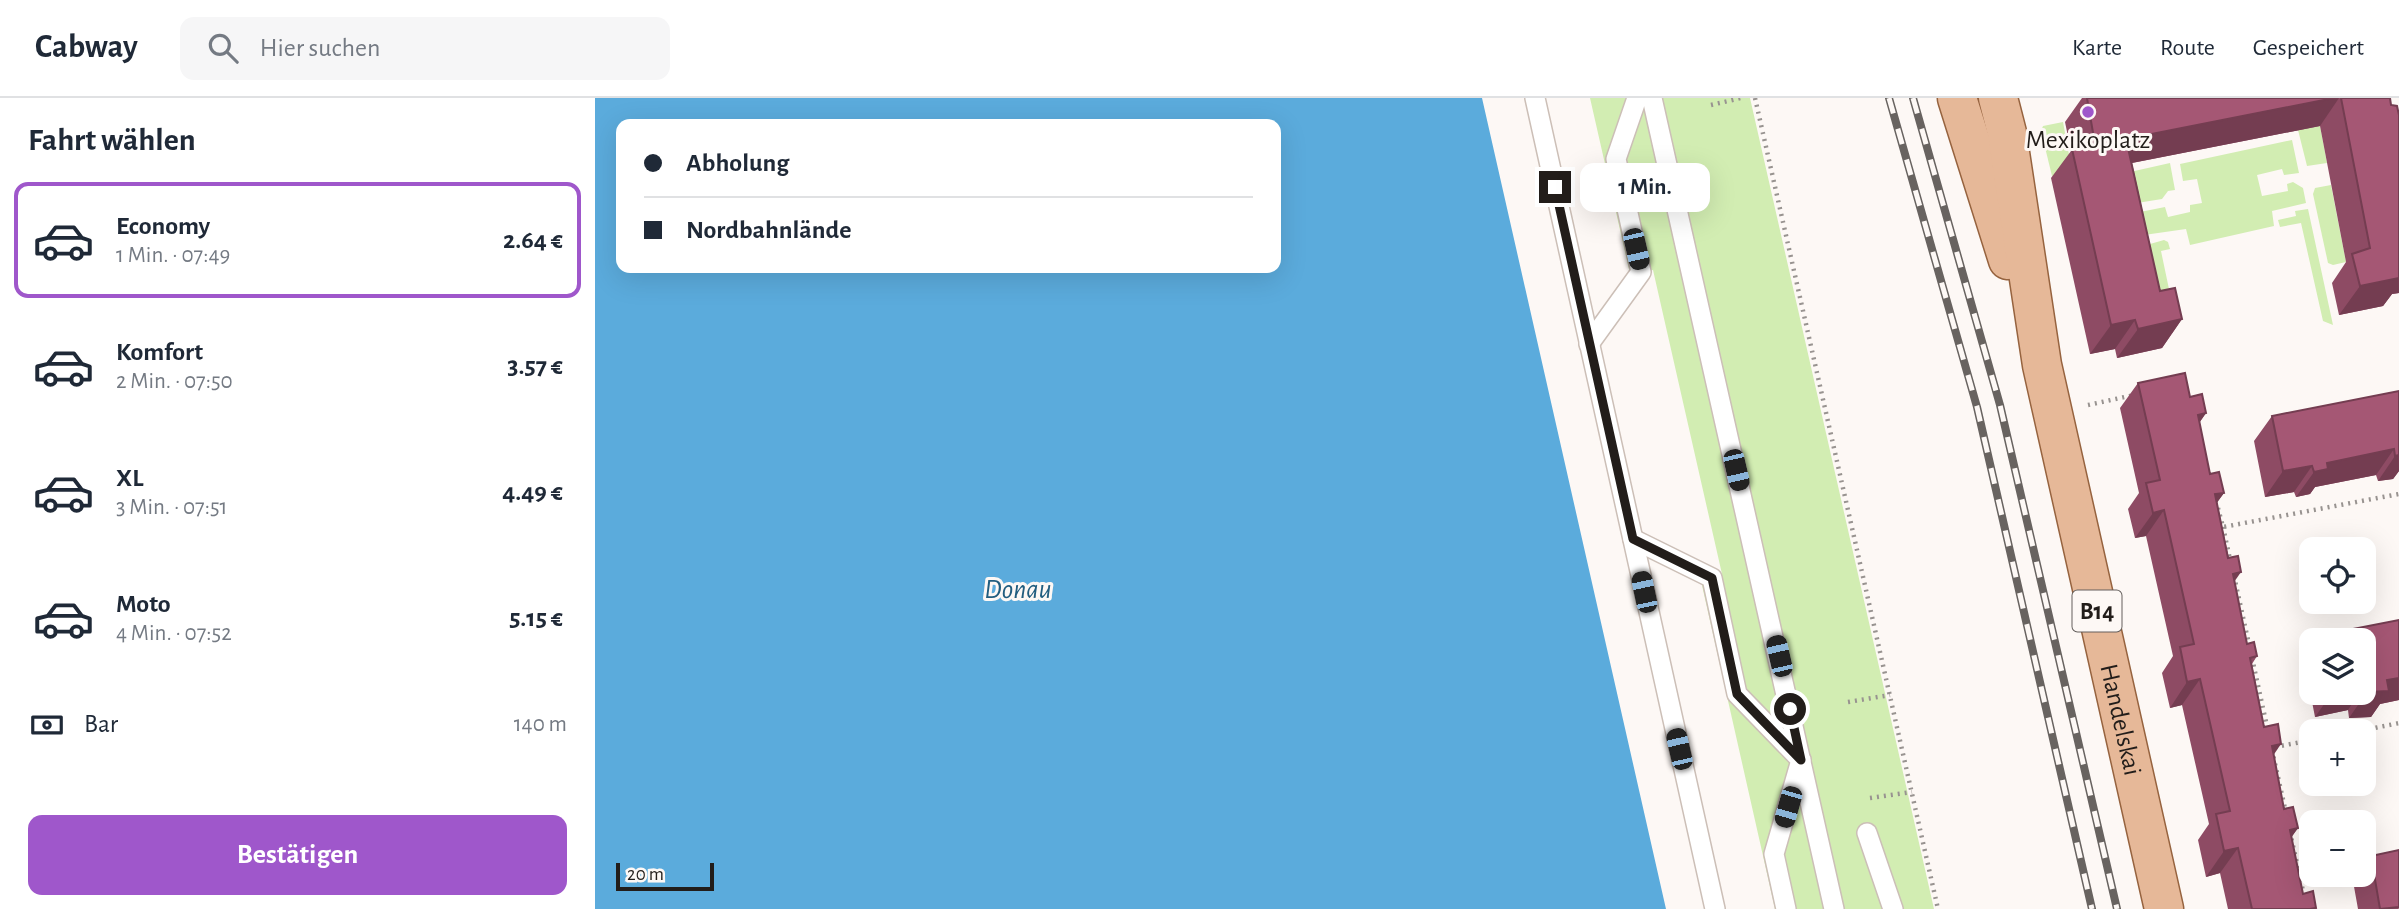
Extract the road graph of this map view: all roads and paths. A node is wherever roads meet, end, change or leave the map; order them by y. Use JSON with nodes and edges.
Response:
{"nodes":[{"id":1,"x":1535,"y":98,"type":"edge"},
{"id":2,"x":1637,"y":98,"type":"edge"},
{"id":3,"x":1651,"y":98,"type":"edge"},
{"id":4,"x":1741,"y":98,"type":"edge"},
{"id":5,"x":1755,"y":98,"type":"edge"},
{"id":6,"x":1957,"y":98,"type":"edge"},
{"id":7,"x":1998,"y":98,"type":"edge"},
{"id":8,"x":1711,"y":105,"type":"dead end"},
{"id":9,"x":1589,"y":344,"type":"junction"},
{"id":10,"x":2042,"y":365,"type":"junction"},
{"id":11,"x":2136,"y":394,"type":"dead end"},
{"id":12,"x":2053,"y":412,"type":"junction"},
{"id":13,"x":2399,"y":494,"type":"edge"},
{"id":14,"x":2216,"y":501,"type":"edge"},
{"id":15,"x":2223,"y":527,"type":"junction"},
{"id":16,"x":1633,"y":539,"type":"junction"},
{"id":17,"x":1890,"y":695,"type":"junction"},
{"id":18,"x":1848,"y":702,"type":"dead end"},
{"id":19,"x":2399,"y":723,"type":"edge"},
{"id":20,"x":2376,"y":728,"type":"edge"},
{"id":21,"x":2299,"y":743,"type":"edge"},
{"id":22,"x":2272,"y":748,"type":"junction"},
{"id":23,"x":1801,"y":760,"type":"junction"},
{"id":24,"x":1912,"y":792,"type":"junction"},
{"id":25,"x":1870,"y":798,"type":"dead end"},
{"id":26,"x":2287,"y":815,"type":"edge"},
{"id":27,"x":2290,"y":828,"type":"edge"},
{"id":28,"x":1867,"y":833,"type":"dead end"},
{"id":29,"x":1714,"y":909,"type":"edge"},
{"id":30,"x":1786,"y":909,"type":"edge"},
{"id":31,"x":1834,"y":909,"type":"edge"},
{"id":32,"x":1893,"y":909,"type":"edge"},
{"id":33,"x":1938,"y":909,"type":"edge"},
{"id":34,"x":2164,"y":909,"type":"edge"},
{"id":35,"x":2307,"y":909,"type":"edge"}],
"edges":[{"from":1,"to":9,"type":"lane"},
{"from":2,"to":9,"type":"lane"},
{"from":3,"to":23,"type":"lane"},
{"from":4,"to":8,"type":"path"},
{"from":5,"to":17,"type":"path"},
{"from":6,"to":10,"type":"main road","name":"Handelskai","number":"B14"},
{"from":7,"to":10,"type":"main road","name":"Handelskai","number":"B14"},
{"from":9,"to":16,"type":"lane"},
{"from":10,"to":12,"type":"main road","name":"Handelskai","number":"B14"},
{"from":11,"to":12,"type":"path"},
{"from":12,"to":34,"type":"main road","name":"Handelskai","number":"B14"},
{"from":13,"to":15,"type":"path"},
{"from":14,"to":15,"type":"path"},
{"from":15,"to":22,"type":"path"},
{"from":16,"to":23,"type":"lane"},
{"from":16,"to":29,"type":"lane"},
{"from":17,"to":18,"type":"path"},
{"from":17,"to":24,"type":"path"},
{"from":19,"to":20,"type":"path"},
{"from":21,"to":22,"type":"path"},
{"from":22,"to":26,"type":"path"},
{"from":23,"to":30,"type":"lane"},
{"from":23,"to":31,"type":"lane"},
{"from":24,"to":25,"type":"path"},
{"from":24,"to":33,"type":"path"},
{"from":27,"to":35,"type":"path"},
{"from":28,"to":32,"type":"lane"}]}
